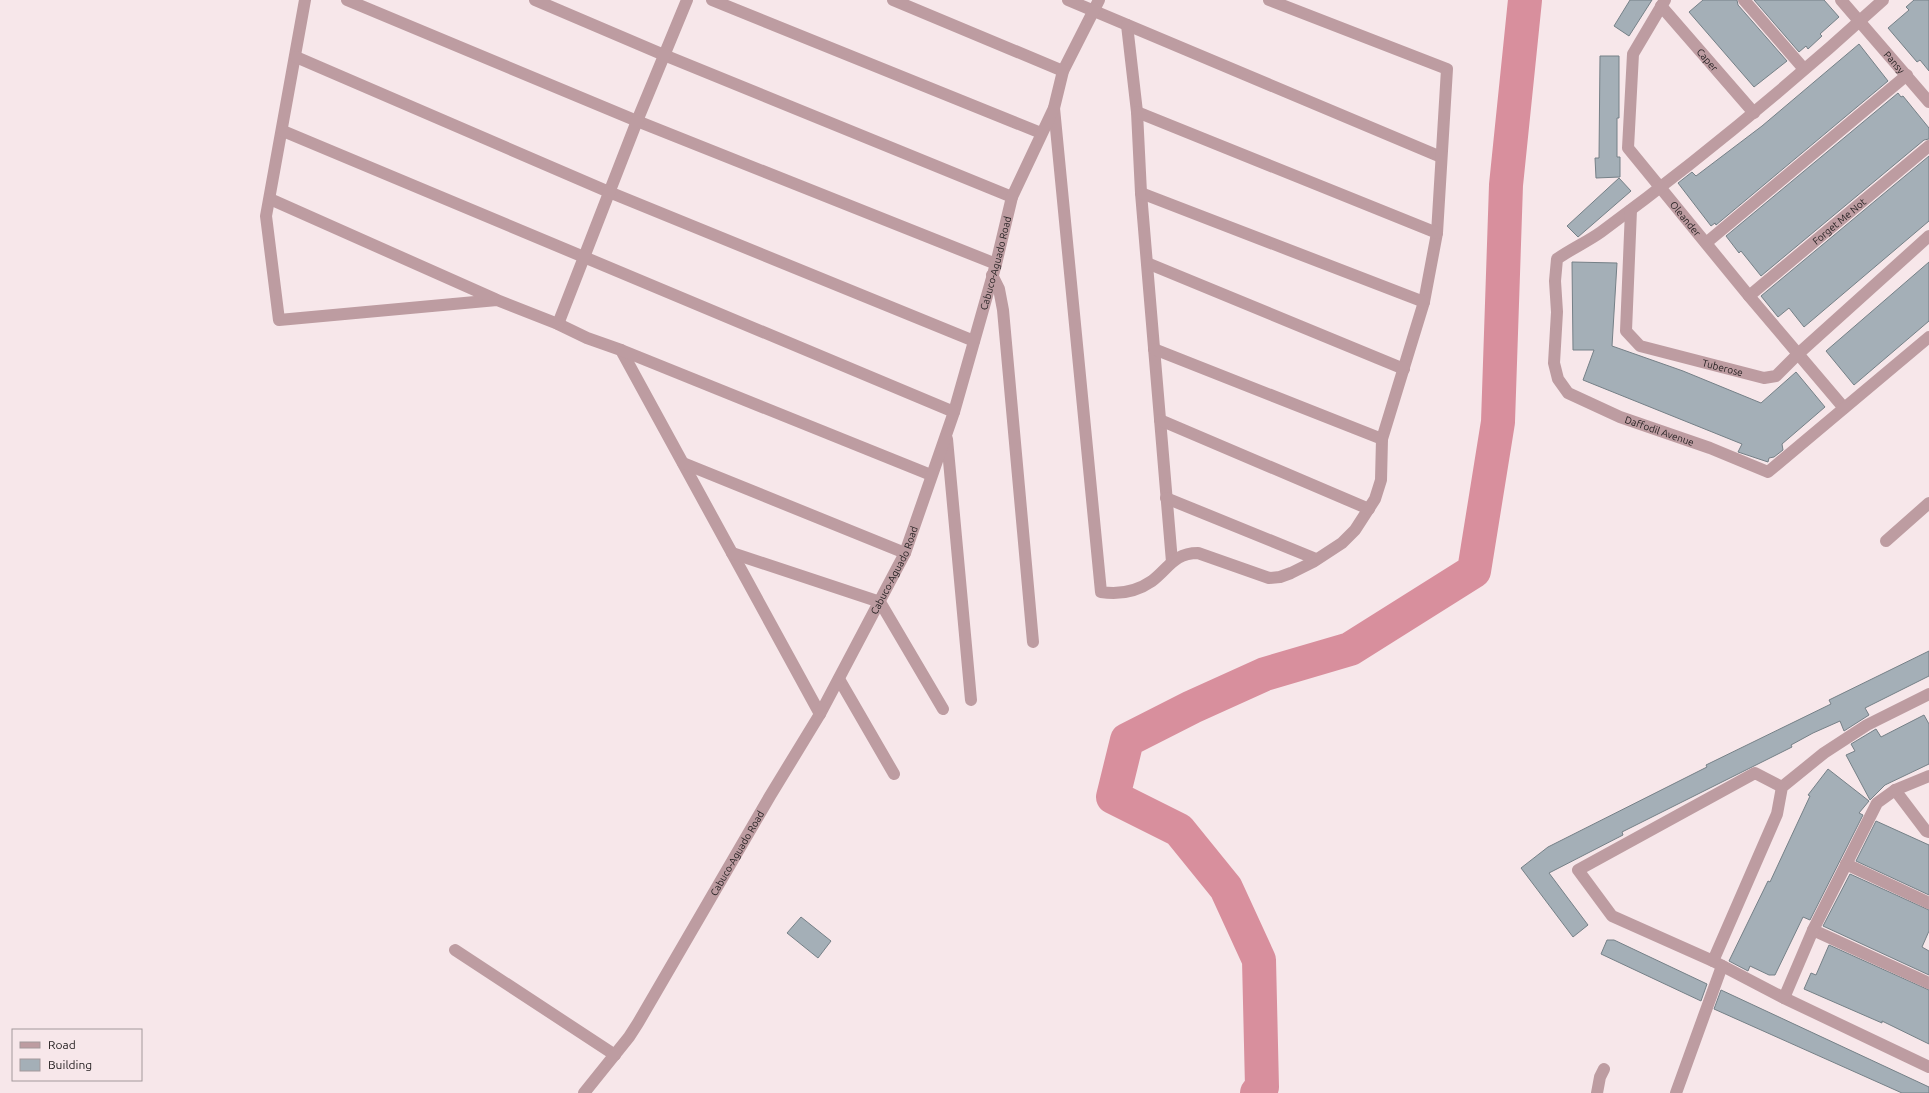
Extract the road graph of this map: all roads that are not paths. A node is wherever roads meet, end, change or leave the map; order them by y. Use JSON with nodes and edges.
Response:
{"nodes":[{"id":1,"x":305,"y":0,"type":"edge"},
{"id":2,"x":347,"y":0,"type":"edge"},
{"id":3,"x":534,"y":0,"type":"edge"},
{"id":4,"x":688,"y":0,"type":"edge"},
{"id":5,"x":712,"y":0,"type":"edge"},
{"id":6,"x":893,"y":0,"type":"edge"},
{"id":7,"x":1068,"y":0,"type":"edge"},
{"id":8,"x":1269,"y":0,"type":"edge"},
{"id":9,"x":1744,"y":0,"type":"edge"},
{"id":10,"x":1841,"y":0,"type":"edge"},
{"id":11,"x":1883,"y":0,"type":"edge"},
{"id":12,"x":1663,"y":3,"type":"edge"},
{"id":13,"x":1097,"y":6,"type":"edge"},
{"id":14,"x":1860,"y":21,"type":"junction"},
{"id":15,"x":1127,"y":25,"type":"junction"},
{"id":16,"x":664,"y":55,"type":"junction"},
{"id":17,"x":296,"y":57,"type":"junction"},
{"id":18,"x":1804,"y":70,"type":"junction"},
{"id":19,"x":1063,"y":71,"type":"junction"},
{"id":20,"x":1907,"y":75,"type":"junction"},
{"id":21,"x":1929,"y":102,"type":"edge"},
{"id":22,"x":1054,"y":108,"type":"junction"},
{"id":23,"x":1137,"y":112,"type":"junction"},
{"id":24,"x":1754,"y":113,"type":"junction"},
{"id":25,"x":637,"y":121,"type":"junction"},
{"id":26,"x":283,"y":131,"type":"junction"},
{"id":27,"x":1041,"y":133,"type":"junction"},
{"id":28,"x":1929,"y":146,"type":"edge"},
{"id":29,"x":1441,"y":157,"type":"junction"},
{"id":30,"x":1660,"y":188,"type":"junction"},
{"id":31,"x":609,"y":192,"type":"junction"},
{"id":32,"x":1141,"y":192,"type":"junction"},
{"id":33,"x":1012,"y":197,"type":"junction"},
{"id":34,"x":270,"y":199,"type":"junction"},
{"id":35,"x":1631,"y":210,"type":"junction"},
{"id":36,"x":1437,"y":233,"type":"junction"},
{"id":37,"x":1929,"y":236,"type":"edge"},
{"id":38,"x":1706,"y":244,"type":"junction"},
{"id":39,"x":584,"y":258,"type":"junction"},
{"id":40,"x":1147,"y":263,"type":"junction"},
{"id":41,"x":994,"y":270,"type":"junction"},
{"id":42,"x":1749,"y":296,"type":"junction"},
{"id":43,"x":497,"y":300,"type":"junction"},
{"id":44,"x":1424,"y":302,"type":"junction"},
{"id":45,"x":558,"y":324,"type":"junction"},
{"id":46,"x":1929,"y":337,"type":"edge"},
{"id":47,"x":974,"y":341,"type":"junction"},
{"id":48,"x":1154,"y":349,"type":"junction"},
{"id":49,"x":621,"y":350,"type":"junction"},
{"id":50,"x":1798,"y":354,"type":"junction"},
{"id":51,"x":1404,"y":369,"type":"junction"},
{"id":52,"x":1844,"y":408,"type":"junction"},
{"id":53,"x":954,"y":412,"type":"junction"},
{"id":54,"x":1160,"y":420,"type":"junction"},
{"id":55,"x":946,"y":435,"type":"junction"},
{"id":56,"x":1382,"y":439,"type":"junction"},
{"id":57,"x":683,"y":463,"type":"junction"},
{"id":58,"x":931,"y":475,"type":"junction"},
{"id":59,"x":1166,"y":498,"type":"junction"},
{"id":60,"x":1929,"y":504,"type":"edge"},
{"id":61,"x":1369,"y":509,"type":"junction"},
{"id":62,"x":1886,"y":541,"type":"dead end"},
{"id":63,"x":732,"y":553,"type":"junction"},
{"id":64,"x":905,"y":553,"type":"junction"},
{"id":65,"x":1316,"y":559,"type":"junction"},
{"id":66,"x":1172,"y":562,"type":"junction"},
{"id":67,"x":880,"y":602,"type":"junction"},
{"id":68,"x":1033,"y":642,"type":"dead end"},
{"id":69,"x":839,"y":679,"type":"junction"},
{"id":70,"x":1929,"y":694,"type":"edge"},
{"id":71,"x":971,"y":700,"type":"dead end"},
{"id":72,"x":942,"y":709,"type":"dead end"},
{"id":73,"x":820,"y":714,"type":"junction"},
{"id":74,"x":894,"y":774,"type":"dead end"},
{"id":75,"x":1929,"y":776,"type":"edge"},
{"id":76,"x":1782,"y":787,"type":"junction"},
{"id":77,"x":1895,"y":790,"type":"junction"},
{"id":78,"x":1929,"y":832,"type":"edge"},
{"id":79,"x":1846,"y":864,"type":"junction"},
{"id":80,"x":1929,"y":903,"type":"edge"},
{"id":81,"x":1813,"y":930,"type":"junction"},
{"id":82,"x":455,"y":950,"type":"dead end"},
{"id":83,"x":1718,"y":963,"type":"junction"},
{"id":84,"x":1929,"y":983,"type":"edge"},
{"id":85,"x":1784,"y":998,"type":"junction"},
{"id":86,"x":615,"y":1055,"type":"junction"},
{"id":87,"x":1929,"y":1067,"type":"edge"},
{"id":88,"x":1604,"y":1069,"type":"dead end"},
{"id":89,"x":584,"y":1093,"type":"edge"},
{"id":90,"x":1597,"y":1093,"type":"edge"},
{"id":91,"x":1676,"y":1093,"type":"edge"}],
"edges":[{"from":1,"to":17,"type":"street"},
{"from":2,"to":25,"type":"street"},
{"from":3,"to":16,"type":"street"},
{"from":4,"to":16,"type":"street"},
{"from":5,"to":27,"type":"street"},
{"from":6,"to":19,"type":"street"},
{"from":7,"to":13,"type":"street"},
{"from":8,"to":29,"type":"street"},
{"from":9,"to":18,"type":"street"},
{"from":10,"to":14,"type":"street","name":"Pansy"},
{"from":11,"to":14,"type":"street"},
{"from":12,"to":24,"type":"street","name":"Caper"},
{"from":12,"to":30,"type":"street","name":"Oleander"},
{"from":13,"to":15,"type":"street"},
{"from":13,"to":19,"type":"street","name":"Cabuco-Aguado Road"},
{"from":14,"to":18,"type":"street"},
{"from":14,"to":20,"type":"street","name":"Pansy"},
{"from":15,"to":23,"type":"street"},
{"from":15,"to":29,"type":"street"},
{"from":16,"to":25,"type":"street"},
{"from":16,"to":33,"type":"street"},
{"from":17,"to":26,"type":"street"},
{"from":17,"to":31,"type":"street"},
{"from":18,"to":24,"type":"street"},
{"from":19,"to":22,"type":"street","name":"Cabuco-Aguado Road"},
{"from":20,"to":21,"type":"street","name":"Pansy"},
{"from":20,"to":38,"type":"street"},
{"from":22,"to":27,"type":"street","name":"Cabuco-Aguado Road"},
{"from":22,"to":66,"type":"street"},
{"from":23,"to":32,"type":"street"},
{"from":23,"to":36,"type":"street"},
{"from":24,"to":30,"type":"street"},
{"from":25,"to":31,"type":"street"},
{"from":25,"to":41,"type":"street"},
{"from":26,"to":34,"type":"street"},
{"from":26,"to":39,"type":"street"},
{"from":27,"to":33,"type":"street","name":"Cabuco-Aguado Road"},
{"from":28,"to":42,"type":"street","name":"Forget Me Not"},
{"from":29,"to":36,"type":"street"},
{"from":30,"to":35,"type":"street"},
{"from":30,"to":38,"type":"street","name":"Oleander"},
{"from":31,"to":39,"type":"street"},
{"from":31,"to":47,"type":"street"},
{"from":32,"to":40,"type":"street"},
{"from":32,"to":44,"type":"street"},
{"from":33,"to":41,"type":"street","name":"Cabuco-Aguado Road"},
{"from":34,"to":43,"type":"street"},
{"from":34,"to":43,"type":"street"},
{"from":35,"to":50,"type":"street","name":"Tuberose"},
{"from":35,"to":52,"type":"street","name":"Daffodil Avenue"},
{"from":36,"to":44,"type":"street"},
{"from":37,"to":50,"type":"street","name":"Tuberose"},
{"from":38,"to":42,"type":"street","name":"Oleander"},
{"from":39,"to":45,"type":"street"},
{"from":39,"to":53,"type":"street"},
{"from":40,"to":48,"type":"street"},
{"from":40,"to":51,"type":"street"},
{"from":41,"to":47,"type":"street","name":"Cabuco-Aguado Road"},
{"from":41,"to":68,"type":"street"},
{"from":42,"to":50,"type":"street","name":"Oleander"},
{"from":43,"to":45,"type":"street"},
{"from":44,"to":51,"type":"street"},
{"from":45,"to":49,"type":"street"},
{"from":46,"to":52,"type":"street","name":"Daffodil Avenue"},
{"from":47,"to":53,"type":"street","name":"Cabuco-Aguado Road"},
{"from":48,"to":54,"type":"street"},
{"from":48,"to":56,"type":"street"},
{"from":49,"to":57,"type":"street"},
{"from":49,"to":58,"type":"street"},
{"from":50,"to":52,"type":"street","name":"Oleander"},
{"from":51,"to":56,"type":"street"},
{"from":53,"to":55,"type":"street","name":"Cabuco-Aguado Road"},
{"from":54,"to":59,"type":"street"},
{"from":54,"to":61,"type":"street"},
{"from":55,"to":58,"type":"street","name":"Cabuco-Aguado Road"},
{"from":55,"to":71,"type":"street"},
{"from":56,"to":61,"type":"street"},
{"from":57,"to":63,"type":"street"},
{"from":57,"to":64,"type":"street"},
{"from":58,"to":64,"type":"street","name":"Cabuco-Aguado Road"},
{"from":59,"to":65,"type":"street"},
{"from":59,"to":66,"type":"street"},
{"from":60,"to":62,"type":"street"},
{"from":61,"to":65,"type":"street"},
{"from":63,"to":67,"type":"street"},
{"from":63,"to":73,"type":"street"},
{"from":64,"to":67,"type":"street","name":"Cabuco-Aguado Road"},
{"from":65,"to":66,"type":"street"},
{"from":67,"to":69,"type":"street","name":"Cabuco-Aguado Road"},
{"from":67,"to":72,"type":"street"},
{"from":69,"to":73,"type":"street","name":"Cabuco-Aguado Road"},
{"from":69,"to":74,"type":"street"},
{"from":70,"to":76,"type":"street"},
{"from":73,"to":86,"type":"street","name":"Cabuco-Aguado Road"},
{"from":75,"to":77,"type":"street"},
{"from":76,"to":83,"type":"street"},
{"from":76,"to":83,"type":"street"},
{"from":77,"to":78,"type":"street"},
{"from":77,"to":79,"type":"street"},
{"from":79,"to":80,"type":"street"},
{"from":79,"to":81,"type":"street"},
{"from":81,"to":84,"type":"street"},
{"from":81,"to":85,"type":"street"},
{"from":82,"to":86,"type":"street"},
{"from":83,"to":85,"type":"street"},
{"from":83,"to":91,"type":"street"},
{"from":85,"to":87,"type":"street"},
{"from":86,"to":89,"type":"street","name":"Cabuco-Aguado Road"},
{"from":88,"to":90,"type":"street"}]}
